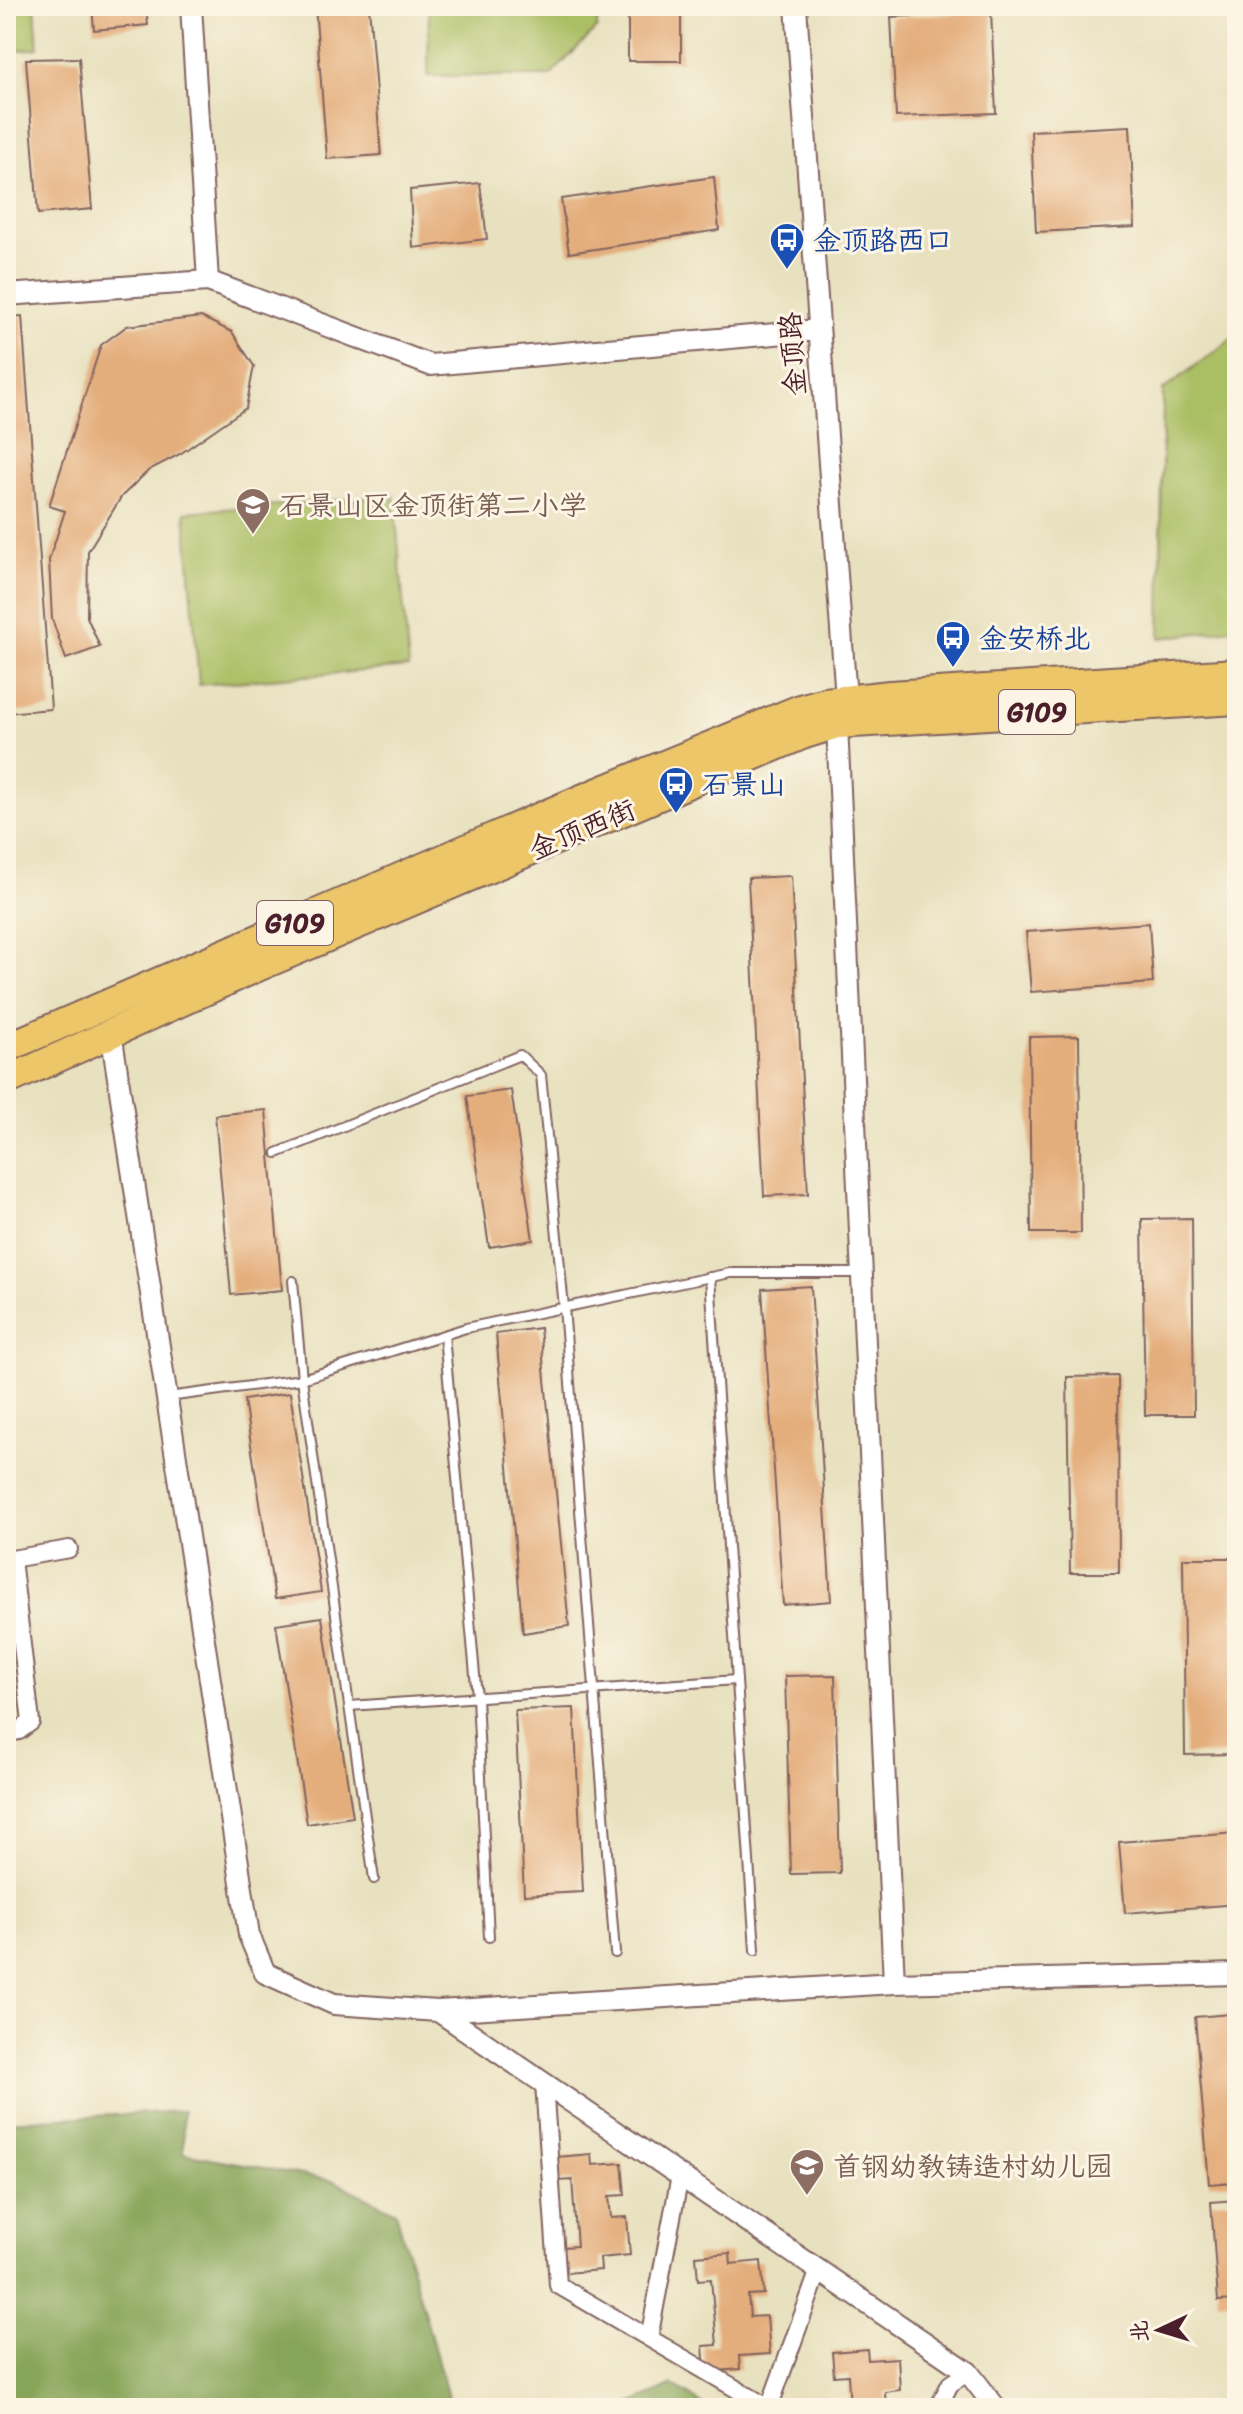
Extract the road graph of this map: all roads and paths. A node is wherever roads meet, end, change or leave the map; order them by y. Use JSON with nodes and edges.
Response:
{"nodes":[{"id":1,"x":191,"y":6,"type":"edge"},
{"id":2,"x":796,"y":6,"type":"edge"},
{"id":3,"x":208,"y":281,"type":"junction"},
{"id":4,"x":6,"y":295,"type":"edge"},
{"id":5,"x":819,"y":330,"type":"junction"},
{"id":6,"x":1237,"y":673,"type":"edge"},
{"id":7,"x":1237,"y":700,"type":"edge"},
{"id":8,"x":841,"y":711,"type":"junction"},
{"id":9,"x":111,"y":1032,"type":"junction"},
{"id":10,"x":12,"y":1037,"type":"edge"},
{"id":11,"x":6,"y":1081,"type":"edge"},
{"id":12,"x":277,"y":1153,"type":"dead end"},
{"id":13,"x":863,"y":1273,"type":"junction"},
{"id":14,"x":710,"y":1277,"type":"junction"},
{"id":15,"x":293,"y":1281,"type":"dead end"},
{"id":16,"x":564,"y":1307,"type":"junction"},
{"id":17,"x":444,"y":1335,"type":"junction"},
{"id":18,"x":302,"y":1379,"type":"junction"},
{"id":19,"x":168,"y":1397,"type":"junction"},
{"id":20,"x":69,"y":1549,"type":"dead end"},
{"id":21,"x":9,"y":1560,"type":"edge"},
{"id":22,"x":12,"y":1608,"type":"edge"},
{"id":23,"x":737,"y":1680,"type":"junction"},
{"id":24,"x":594,"y":1689,"type":"junction"},
{"id":25,"x":477,"y":1697,"type":"junction"},
{"id":26,"x":349,"y":1706,"type":"junction"},
{"id":27,"x":6,"y":1733,"type":"edge"},
{"id":28,"x":374,"y":1879,"type":"dead end"},
{"id":29,"x":489,"y":1937,"type":"dead end"},
{"id":30,"x":755,"y":1950,"type":"dead end"},
{"id":31,"x":615,"y":1953,"type":"dead end"},
{"id":32,"x":1237,"y":1974,"type":"edge"},
{"id":33,"x":894,"y":1983,"type":"junction"},
{"id":34,"x":438,"y":2011,"type":"junction"},
{"id":35,"x":544,"y":2083,"type":"junction"},
{"id":36,"x":680,"y":2176,"type":"junction"},
{"id":37,"x":819,"y":2270,"type":"junction"},
{"id":38,"x":649,"y":2338,"type":"junction"},
{"id":39,"x":968,"y":2372,"type":"junction"},
{"id":40,"x":769,"y":2408,"type":"edge"},
{"id":41,"x":938,"y":2408,"type":"edge"},
{"id":42,"x":996,"y":2408,"type":"edge"}],
"edges":[{"from":1,"to":3,"type":"street"},
{"from":2,"to":5,"type":"street","name":"金顶路"},
{"from":3,"to":4,"type":"street"},
{"from":3,"to":5,"type":"street"},
{"from":5,"to":8,"type":"street","name":"金顶路"},
{"from":6,"to":8,"type":"highway","name":"金顶西街","number":"G109"},
{"from":7,"to":8,"type":"highway","name":"金顶西街","number":"G109"},
{"from":8,"to":9,"type":"highway","name":"金顶西街","number":"G109"},
{"from":8,"to":10,"type":"highway","name":"金顶西街","number":"G109"},
{"from":8,"to":13,"type":"street","name":"金顶路"},
{"from":9,"to":11,"type":"highway","name":"金顶西街","number":"G109"},
{"from":9,"to":19,"type":"street"},
{"from":12,"to":16,"type":"lane"},
{"from":13,"to":14,"type":"lane"},
{"from":13,"to":33,"type":"street","name":"金顶路"},
{"from":14,"to":16,"type":"lane"},
{"from":14,"to":23,"type":"lane"},
{"from":15,"to":18,"type":"lane"},
{"from":16,"to":17,"type":"lane"},
{"from":16,"to":24,"type":"lane"},
{"from":17,"to":18,"type":"lane"},
{"from":17,"to":25,"type":"lane"},
{"from":18,"to":19,"type":"lane"},
{"from":18,"to":26,"type":"lane"},
{"from":19,"to":34,"type":"street"},
{"from":20,"to":21,"type":"street"},
{"from":21,"to":22,"type":"street"},
{"from":22,"to":27,"type":"street"},
{"from":23,"to":24,"type":"lane"},
{"from":23,"to":30,"type":"lane"},
{"from":24,"to":25,"type":"lane"},
{"from":24,"to":31,"type":"lane"},
{"from":25,"to":26,"type":"lane"},
{"from":25,"to":29,"type":"lane"},
{"from":26,"to":28,"type":"lane"},
{"from":32,"to":33,"type":"street"},
{"from":33,"to":34,"type":"street"},
{"from":34,"to":35,"type":"street"},
{"from":35,"to":36,"type":"street"},
{"from":35,"to":38,"type":"street"},
{"from":36,"to":37,"type":"street"},
{"from":36,"to":38,"type":"street"},
{"from":37,"to":39,"type":"street"},
{"from":37,"to":40,"type":"street"},
{"from":38,"to":40,"type":"street"},
{"from":39,"to":41,"type":"street"},
{"from":39,"to":42,"type":"street"}]}
